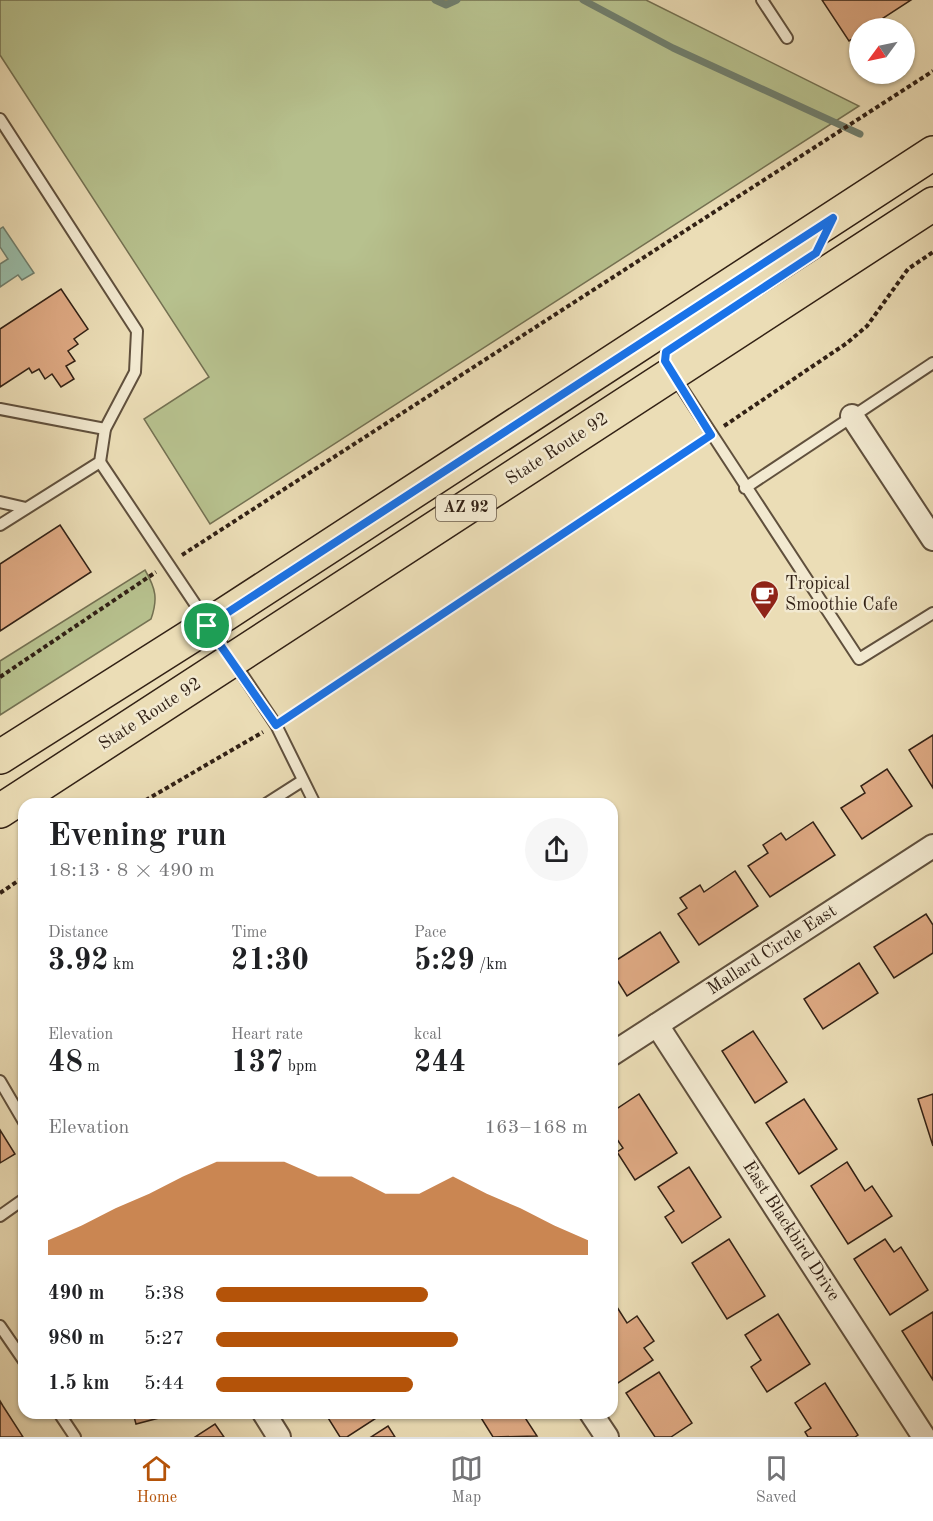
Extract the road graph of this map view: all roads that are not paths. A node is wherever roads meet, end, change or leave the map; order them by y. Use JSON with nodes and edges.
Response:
{"nodes":[{"id":1,"x":762,"y":0,"type":"edge"},
{"id":2,"x":787,"y":38,"type":"dead end"},
{"id":3,"x":0,"y":119,"type":"edge"},
{"id":4,"x":933,"y":153,"type":"edge"},
{"id":5,"x":933,"y":204,"type":"edge"},
{"id":6,"x":833,"y":218,"type":"junction"},
{"id":7,"x":933,"y":363,"type":"edge"},
{"id":8,"x":672,"y":374,"type":"junction"},
{"id":9,"x":0,"y":409,"type":"edge"},
{"id":10,"x":852,"y":416,"type":"junction"},
{"id":11,"x":105,"y":429,"type":"junction"},
{"id":12,"x":100,"y":462,"type":"junction"},
{"id":13,"x":745,"y":488,"type":"junction"},
{"id":14,"x":0,"y":502,"type":"edge"},
{"id":15,"x":26,"y":508,"type":"junction"},
{"id":16,"x":0,"y":525,"type":"edge"},
{"id":17,"x":933,"y":539,"type":"edge"},
{"id":18,"x":933,"y":613,"type":"edge"},
{"id":19,"x":207,"y":626,"type":"junction"},
{"id":20,"x":231,"y":661,"type":"junction"},
{"id":21,"x":0,"y":757,"type":"edge"},
{"id":22,"x":302,"y":782,"type":"junction"},
{"id":23,"x":20,"y":798,"type":"edge"},
{"id":24,"x":276,"y":798,"type":"edge"},
{"id":25,"x":311,"y":798,"type":"edge"},
{"id":26,"x":18,"y":799,"type":"edge"},
{"id":27,"x":0,"y":811,"type":"edge"},
{"id":28,"x":933,"y":846,"type":"edge"},
{"id":29,"x":657,"y":1025,"type":"junction"},
{"id":30,"x":618,"y":1050,"type":"edge"},
{"id":31,"x":0,"y":1081,"type":"edge"},
{"id":32,"x":18,"y":1112,"type":"edge"},
{"id":33,"x":18,"y":1203,"type":"edge"},
{"id":34,"x":0,"y":1216,"type":"edge"},
{"id":35,"x":0,"y":1326,"type":"edge"},
{"id":36,"x":18,"y":1352,"type":"edge"},
{"id":37,"x":63,"y":1419,"type":"edge"},
{"id":38,"x":268,"y":1419,"type":"edge"},
{"id":39,"x":595,"y":1419,"type":"edge"},
{"id":40,"x":75,"y":1437,"type":"edge"},
{"id":41,"x":279,"y":1437,"type":"edge"},
{"id":42,"x":607,"y":1437,"type":"edge"},
{"id":43,"x":924,"y":1437,"type":"edge"}],
"edges":[{"from":1,"to":2,"type":"lane"},
{"from":3,"to":11,"type":"lane"},
{"from":4,"to":6,"type":"main road","number":"AZ 92"},
{"from":5,"to":8,"type":"main road","name":"State Route 92","number":"AZ 92"},
{"from":6,"to":8,"type":"main road"},
{"from":6,"to":19,"type":"main road","number":"AZ 92"},
{"from":7,"to":10,"type":"lane"},
{"from":8,"to":13,"type":"lane"},
{"from":8,"to":20,"type":"main road","name":"State Route 92","number":"AZ 92"},
{"from":9,"to":11,"type":"lane"},
{"from":10,"to":13,"type":"lane"},
{"from":10,"to":17,"type":"street"},
{"from":11,"to":12,"type":"lane"},
{"from":12,"to":15,"type":"lane"},
{"from":12,"to":19,"type":"lane"},
{"from":13,"to":18,"type":"lane"},
{"from":14,"to":15,"type":"lane"},
{"from":15,"to":16,"type":"lane"},
{"from":19,"to":20,"type":"lane"},
{"from":19,"to":21,"type":"main road","number":"AZ 92"},
{"from":20,"to":22,"type":"lane"},
{"from":20,"to":23,"type":"main road","name":"State Route 92","number":"AZ 92"},
{"from":22,"to":24,"type":"lane"},
{"from":22,"to":25,"type":"lane"},
{"from":26,"to":27,"type":"main road","name":"State Route 92","number":"AZ 92"},
{"from":28,"to":29,"type":"street","name":"Mallard Circle East"},
{"from":29,"to":30,"type":"street","name":"Mallard Circle East"},
{"from":29,"to":43,"type":"street","name":"East Blackbird Drive"},
{"from":31,"to":32,"type":"lane"},
{"from":33,"to":34,"type":"lane"},
{"from":35,"to":36,"type":"lane"},
{"from":37,"to":40,"type":"lane"},
{"from":38,"to":41,"type":"street"},
{"from":39,"to":42,"type":"street"}]}
